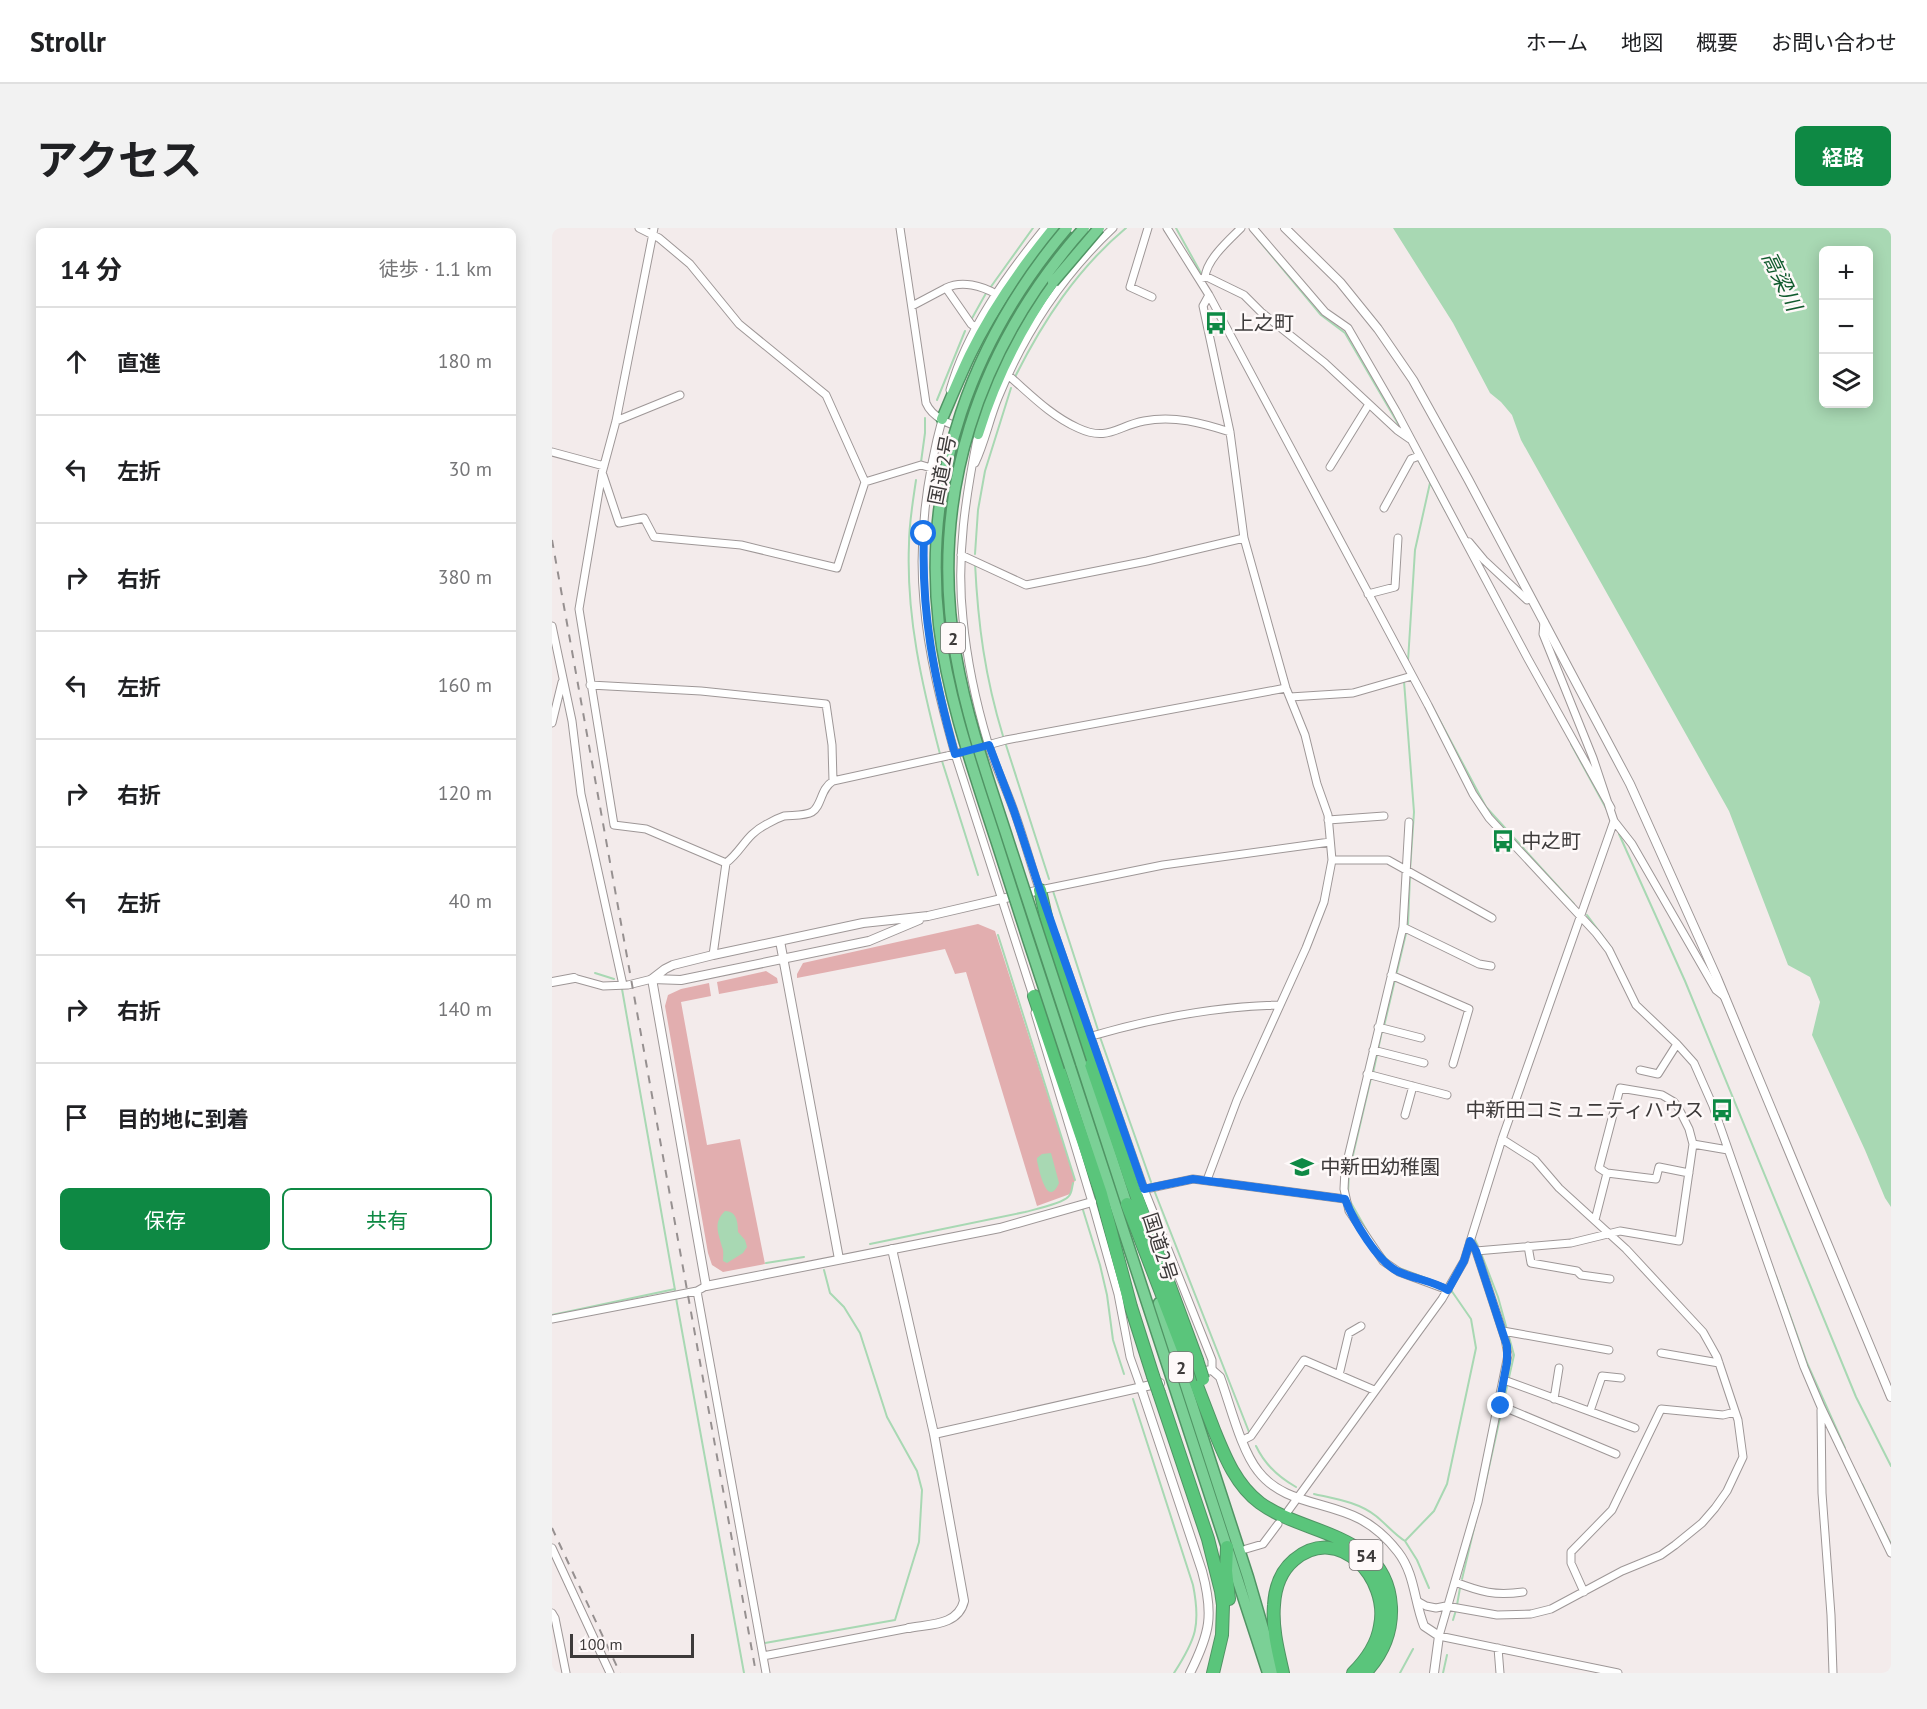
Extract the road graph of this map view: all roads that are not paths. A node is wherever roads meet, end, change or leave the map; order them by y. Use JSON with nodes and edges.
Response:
{"nodes":[{"id":1,"x":639,"y":228,"type":"edge"},
{"id":2,"x":900,"y":228,"type":"edge"},
{"id":3,"x":1045,"y":228,"type":"edge"},
{"id":4,"x":1054,"y":228,"type":"edge"},
{"id":5,"x":1067,"y":228,"type":"edge"},
{"id":6,"x":1082,"y":228,"type":"edge"},
{"id":7,"x":1099,"y":228,"type":"edge"},
{"id":8,"x":1113,"y":228,"type":"edge"},
{"id":9,"x":1148,"y":228,"type":"edge"},
{"id":10,"x":1167,"y":228,"type":"edge"},
{"id":11,"x":1241,"y":228,"type":"edge"},
{"id":12,"x":1253,"y":228,"type":"edge"},
{"id":13,"x":1285,"y":228,"type":"edge"},
{"id":14,"x":653,"y":231,"type":"edge"},
{"id":15,"x":1097,"y":243,"type":"junction"},
{"id":16,"x":1203,"y":278,"type":"junction"},
{"id":17,"x":946,"y":288,"type":"junction"},
{"id":18,"x":991,"y":291,"type":"junction"},
{"id":19,"x":1209,"y":295,"type":"junction"},
{"id":20,"x":1152,"y":297,"type":"dead end"},
{"id":21,"x":912,"y":306,"type":"junction"},
{"id":22,"x":976,"y":328,"type":"junction"},
{"id":23,"x":1008,"y":375,"type":"junction"},
{"id":24,"x":680,"y":395,"type":"dead end"},
{"id":25,"x":1370,"y":404,"type":"junction"},
{"id":26,"x":942,"y":419,"type":"junction"},
{"id":27,"x":616,"y":420,"type":"junction"},
{"id":28,"x":1230,"y":432,"type":"junction"},
{"id":29,"x":978,"y":434,"type":"junction"},
{"id":30,"x":1412,"y":440,"type":"junction"},
{"id":31,"x":552,"y":452,"type":"edge"},
{"id":32,"x":1417,"y":456,"type":"junction"},
{"id":33,"x":931,"y":468,"type":"junction"},
{"id":34,"x":1330,"y":468,"type":"dead end"},
{"id":35,"x":603,"y":469,"type":"junction"},
{"id":36,"x":970,"y":475,"type":"junction"},
{"id":37,"x":865,"y":482,"type":"junction"},
{"id":38,"x":1384,"y":508,"type":"dead end"},
{"id":39,"x":1463,"y":537,"type":"junction"},
{"id":40,"x":1244,"y":538,"type":"junction"},
{"id":41,"x":1398,"y":538,"type":"dead end"},
{"id":42,"x":961,"y":555,"type":"junction"},
{"id":43,"x":1368,"y":594,"type":"junction"},
{"id":44,"x":1530,"y":599,"type":"junction"},
{"id":45,"x":1544,"y":622,"type":"junction"},
{"id":46,"x":552,"y":626,"type":"edge"},
{"id":47,"x":1412,"y":676,"type":"junction"},
{"id":48,"x":563,"y":680,"type":"junction"},
{"id":49,"x":590,"y":685,"type":"junction"},
{"id":50,"x":1286,"y":688,"type":"junction"},
{"id":51,"x":1290,"y":697,"type":"junction"},
{"id":52,"x":552,"y":723,"type":"edge"},
{"id":53,"x":989,"y":745,"type":"junction"},
{"id":54,"x":955,"y":754,"type":"junction"},
{"id":55,"x":833,"y":781,"type":"junction"},
{"id":56,"x":1611,"y":808,"type":"junction"},
{"id":57,"x":1384,"y":816,"type":"dead end"},
{"id":58,"x":1328,"y":820,"type":"junction"},
{"id":59,"x":1614,"y":821,"type":"junction"},
{"id":60,"x":1409,"y":822,"type":"dead end"},
{"id":61,"x":1330,"y":842,"type":"junction"},
{"id":62,"x":1332,"y":860,"type":"junction"},
{"id":63,"x":726,"y":863,"type":"junction"},
{"id":64,"x":1409,"y":870,"type":"junction"},
{"id":65,"x":1040,"y":890,"type":"junction"},
{"id":66,"x":1002,"y":899,"type":"junction"},
{"id":67,"x":1581,"y":914,"type":"junction"},
{"id":68,"x":928,"y":916,"type":"junction"},
{"id":69,"x":1492,"y":918,"type":"dead end"},
{"id":70,"x":1406,"y":928,"type":"junction"},
{"id":71,"x":780,"y":941,"type":"junction"},
{"id":72,"x":713,"y":955,"type":"junction"},
{"id":73,"x":783,"y":960,"type":"junction"},
{"id":74,"x":1491,"y":966,"type":"dead end"},
{"id":75,"x":1394,"y":976,"type":"junction"},
{"id":76,"x":574,"y":978,"type":"joint"},
{"id":77,"x":652,"y":980,"type":"junction"},
{"id":78,"x":552,"y":982,"type":"edge"},
{"id":79,"x":623,"y":985,"type":"junction"},
{"id":80,"x":1034,"y":996,"type":"junction"},
{"id":81,"x":1725,"y":998,"type":"junction"},
{"id":82,"x":1280,"y":1005,"type":"junction"},
{"id":83,"x":1381,"y":1028,"type":"junction"},
{"id":84,"x":1092,"y":1036,"type":"junction"},
{"id":85,"x":1421,"y":1038,"type":"dead end"},
{"id":86,"x":1677,"y":1044,"type":"junction"},
{"id":87,"x":1376,"y":1051,"type":"junction"},
{"id":88,"x":1424,"y":1063,"type":"dead end"},
{"id":89,"x":1453,"y":1064,"type":"dead end"},
{"id":90,"x":1640,"y":1070,"type":"dead end"},
{"id":91,"x":1370,"y":1075,"type":"junction"},
{"id":92,"x":1413,"y":1086,"type":"junction"},
{"id":93,"x":1447,"y":1095,"type":"dead end"},
{"id":94,"x":1405,"y":1115,"type":"dead end"},
{"id":95,"x":1502,"y":1139,"type":"junction"},
{"id":96,"x":1693,"y":1144,"type":"junction"},
{"id":97,"x":1728,"y":1150,"type":"junction"},
{"id":98,"x":1607,"y":1173,"type":"junction"},
{"id":99,"x":1689,"y":1173,"type":"junction"},
{"id":100,"x":1207,"y":1180,"type":"junction"},
{"id":101,"x":1142,"y":1190,"type":"junction"},
{"id":102,"x":1345,"y":1199,"type":"junction"},
{"id":103,"x":1095,"y":1202,"type":"junction"},
{"id":104,"x":1127,"y":1204,"type":"junction"},
{"id":105,"x":1596,"y":1220,"type":"junction"},
{"id":106,"x":1612,"y":1234,"type":"junction"},
{"id":107,"x":1470,"y":1241,"type":"junction"},
{"id":108,"x":1528,"y":1246,"type":"junction"},
{"id":109,"x":892,"y":1249,"type":"junction"},
{"id":110,"x":1478,"y":1250,"type":"junction"},
{"id":111,"x":839,"y":1259,"type":"junction"},
{"id":112,"x":1610,"y":1279,"type":"dead end"},
{"id":113,"x":1448,"y":1288,"type":"junction"},
{"id":114,"x":701,"y":1289,"type":"junction"},
{"id":115,"x":552,"y":1319,"type":"edge"},
{"id":116,"x":1361,"y":1326,"type":"dead end"},
{"id":117,"x":1505,"y":1331,"type":"junction"},
{"id":118,"x":1609,"y":1350,"type":"dead end"},
{"id":119,"x":1661,"y":1353,"type":"dead end"},
{"id":120,"x":1719,"y":1363,"type":"junction"},
{"id":121,"x":1559,"y":1368,"type":"dead end"},
{"id":122,"x":1202,"y":1370,"type":"junction"},
{"id":123,"x":1339,"y":1375,"type":"junction"},
{"id":124,"x":1621,"y":1378,"type":"dead end"},
{"id":125,"x":1506,"y":1381,"type":"junction"},
{"id":126,"x":1158,"y":1384,"type":"junction"},
{"id":127,"x":1140,"y":1388,"type":"junction"},
{"id":128,"x":1374,"y":1390,"type":"junction"},
{"id":129,"x":1891,"y":1397,"type":"edge"},
{"id":130,"x":1554,"y":1399,"type":"junction"},
{"id":131,"x":1501,"y":1406,"type":"junction"},
{"id":132,"x":1821,"y":1407,"type":"junction"},
{"id":133,"x":1590,"y":1411,"type":"junction"},
{"id":134,"x":1735,"y":1412,"type":"junction"},
{"id":135,"x":1635,"y":1428,"type":"dead end"},
{"id":136,"x":934,"y":1434,"type":"junction"},
{"id":137,"x":1243,"y":1440,"type":"junction"},
{"id":138,"x":1616,"y":1454,"type":"dead end"},
{"id":139,"x":1250,"y":1494,"type":"junction"},
{"id":140,"x":1296,"y":1498,"type":"junction"},
{"id":141,"x":1288,"y":1511,"type":"dead end"},
{"id":142,"x":1278,"y":1524,"type":"dead end"},
{"id":143,"x":1227,"y":1547,"type":"junction"},
{"id":144,"x":552,"y":1548,"type":"edge"},
{"id":145,"x":1246,"y":1549,"type":"dead end"},
{"id":146,"x":1891,"y":1552,"type":"edge"},
{"id":147,"x":1455,"y":1582,"type":"junction"},
{"id":148,"x":1523,"y":1592,"type":"dead end"},
{"id":149,"x":1584,"y":1592,"type":"junction"},
{"id":150,"x":1417,"y":1601,"type":"junction"},
{"id":151,"x":1446,"y":1606,"type":"junction"},
{"id":152,"x":552,"y":1613,"type":"edge"},
{"id":153,"x":909,"y":1628,"type":"joint"},
{"id":154,"x":1439,"y":1636,"type":"junction"},
{"id":155,"x":1498,"y":1648,"type":"junction"},
{"id":156,"x":763,"y":1656,"type":"junction"},
{"id":157,"x":566,"y":1673,"type":"edge"},
{"id":158,"x":610,"y":1673,"type":"edge"},
{"id":159,"x":766,"y":1673,"type":"edge"},
{"id":160,"x":1190,"y":1673,"type":"edge"},
{"id":161,"x":1214,"y":1673,"type":"edge"},
{"id":162,"x":1268,"y":1673,"type":"edge"},
{"id":163,"x":1276,"y":1673,"type":"edge"},
{"id":164,"x":1283,"y":1673,"type":"edge"},
{"id":165,"x":1353,"y":1673,"type":"edge"},
{"id":166,"x":1365,"y":1673,"type":"edge"},
{"id":167,"x":1434,"y":1673,"type":"edge"},
{"id":168,"x":1500,"y":1673,"type":"edge"},
{"id":169,"x":1618,"y":1673,"type":"edge"},
{"id":170,"x":1833,"y":1673,"type":"edge"}],
"edges":[{"from":1,"to":14,"type":"street"},
{"from":2,"to":21,"type":"street"},
{"from":3,"to":18,"type":"street"},
{"from":4,"to":26,"type":"highway"},
{"from":5,"to":143,"type":"highway","name":"国道2号","number":"2","bridge":true},
{"from":6,"to":15,"type":"street"},
{"from":6,"to":104,"type":"highway","name":"国道2号","number":"2","bridge":true},
{"from":7,"to":29,"type":"highway","bridge":true},
{"from":8,"to":15,"type":"street"},
{"from":9,"to":20,"type":"street"},
{"from":10,"to":16,"type":"street"},
{"from":11,"to":16,"type":"street"},
{"from":12,"to":30,"type":"street"},
{"from":13,"to":44,"type":"street"},
{"from":14,"to":27,"type":"street"},
{"from":14,"to":37,"type":"street"},
{"from":15,"to":23,"type":"street"},
{"from":16,"to":19,"type":"street"},
{"from":16,"to":25,"type":"street"},
{"from":17,"to":18,"type":"street"},
{"from":17,"to":21,"type":"street"},
{"from":17,"to":22,"type":"street"},
{"from":18,"to":22,"type":"street"},
{"from":19,"to":28,"type":"street"},
{"from":19,"to":43,"type":"street"},
{"from":21,"to":26,"type":"street"},
{"from":22,"to":26,"type":"street"},
{"from":23,"to":28,"type":"street"},
{"from":23,"to":36,"type":"street"},
{"from":24,"to":27,"type":"street"},
{"from":25,"to":30,"type":"street"},
{"from":25,"to":34,"type":"street"},
{"from":26,"to":29,"type":"street"},
{"from":26,"to":33,"type":"street"},
{"from":27,"to":35,"type":"street"},
{"from":28,"to":40,"type":"street"},
{"from":29,"to":36,"type":"street"},
{"from":30,"to":32,"type":"street"},
{"from":31,"to":35,"type":"street"},
{"from":32,"to":38,"type":"street"},
{"from":32,"to":39,"type":"street"},
{"from":33,"to":37,"type":"street"},
{"from":33,"to":54,"type":"street"},
{"from":35,"to":37,"type":"street"},
{"from":35,"to":49,"type":"street"},
{"from":36,"to":42,"type":"street"},
{"from":39,"to":44,"type":"street"},
{"from":39,"to":56,"type":"street"},
{"from":40,"to":42,"type":"street"},
{"from":40,"to":50,"type":"street"},
{"from":41,"to":43,"type":"street"},
{"from":42,"to":53,"type":"street"},
{"from":43,"to":47,"type":"street"},
{"from":44,"to":45,"type":"street"},
{"from":45,"to":56,"type":"street"},
{"from":45,"to":81,"type":"street"},
{"from":46,"to":48,"type":"street"},
{"from":47,"to":51,"type":"street"},
{"from":47,"to":67,"type":"street"},
{"from":48,"to":52,"type":"street"},
{"from":48,"to":79,"type":"street"},
{"from":49,"to":55,"type":"street"},
{"from":49,"to":63,"type":"street"},
{"from":50,"to":51,"type":"street"},
{"from":50,"to":53,"type":"street"},
{"from":51,"to":58,"type":"street"},
{"from":53,"to":54,"type":"street"},
{"from":53,"to":65,"type":"street"},
{"from":54,"to":55,"type":"street"},
{"from":54,"to":66,"type":"street"},
{"from":55,"to":63,"type":"street"},
{"from":56,"to":59,"type":"street"},
{"from":57,"to":58,"type":"street"},
{"from":58,"to":61,"type":"street"},
{"from":59,"to":67,"type":"street"},
{"from":59,"to":81,"type":"street"},
{"from":60,"to":64,"type":"street"},
{"from":61,"to":62,"type":"street"},
{"from":61,"to":65,"type":"street"},
{"from":62,"to":64,"type":"street"},
{"from":62,"to":82,"type":"street"},
{"from":63,"to":72,"type":"street"},
{"from":64,"to":69,"type":"street"},
{"from":64,"to":70,"type":"street"},
{"from":65,"to":66,"type":"street"},
{"from":65,"to":84,"type":"street"},
{"from":65,"to":122,"type":"highway"},
{"from":66,"to":68,"type":"street"},
{"from":66,"to":80,"type":"street"},
{"from":67,"to":86,"type":"street"},
{"from":67,"to":95,"type":"street"},
{"from":68,"to":71,"type":"street"},
{"from":68,"to":73,"type":"street"},
{"from":70,"to":74,"type":"street"},
{"from":70,"to":75,"type":"street"},
{"from":71,"to":72,"type":"street"},
{"from":71,"to":73,"type":"street"},
{"from":72,"to":77,"type":"street"},
{"from":73,"to":77,"type":"street"},
{"from":73,"to":111,"type":"street"},
{"from":75,"to":83,"type":"street"},
{"from":75,"to":89,"type":"street"},
{"from":76,"to":78,"type":"street"},
{"from":76,"to":79,"type":"street"},
{"from":77,"to":79,"type":"street"},
{"from":77,"to":114,"type":"street"},
{"from":80,"to":103,"type":"street"},
{"from":80,"to":126,"type":"highway"},
{"from":81,"to":129,"type":"street"},
{"from":82,"to":84,"type":"street"},
{"from":82,"to":100,"type":"street"},
{"from":83,"to":85,"type":"street"},
{"from":83,"to":87,"type":"street"},
{"from":84,"to":101,"type":"street"},
{"from":86,"to":90,"type":"street"},
{"from":86,"to":97,"type":"street"},
{"from":87,"to":88,"type":"street"},
{"from":87,"to":91,"type":"street"},
{"from":91,"to":92,"type":"street"},
{"from":91,"to":102,"type":"street"},
{"from":92,"to":93,"type":"street"},
{"from":92,"to":94,"type":"street"},
{"from":95,"to":105,"type":"street"},
{"from":95,"to":107,"type":"street"},
{"from":96,"to":97,"type":"street"},
{"from":96,"to":98,"type":"street"},
{"from":96,"to":99,"type":"street"},
{"from":97,"to":132,"type":"street"},
{"from":98,"to":99,"type":"street"},
{"from":98,"to":105,"type":"street"},
{"from":99,"to":106,"type":"street"},
{"from":100,"to":101,"type":"street"},
{"from":100,"to":102,"type":"street"},
{"from":101,"to":122,"type":"street"},
{"from":102,"to":113,"type":"street"},
{"from":103,"to":109,"type":"street"},
{"from":103,"to":127,"type":"street"},
{"from":104,"to":139,"type":"highway","number":"54"},
{"from":104,"to":163,"type":"highway","name":"国道2号","number":"2"},
{"from":105,"to":106,"type":"street"},
{"from":106,"to":108,"type":"street"},
{"from":106,"to":120,"type":"street"},
{"from":107,"to":110,"type":"street"},
{"from":107,"to":113,"type":"street"},
{"from":108,"to":110,"type":"street"},
{"from":108,"to":112,"type":"street"},
{"from":109,"to":111,"type":"street"},
{"from":109,"to":136,"type":"street"},
{"from":110,"to":117,"type":"street"},
{"from":111,"to":114,"type":"street"},
{"from":113,"to":128,"type":"street"},
{"from":114,"to":115,"type":"street"},
{"from":114,"to":156,"type":"street"},
{"from":116,"to":123,"type":"street"},
{"from":117,"to":118,"type":"street"},
{"from":117,"to":125,"type":"street"},
{"from":119,"to":120,"type":"street"},
{"from":120,"to":134,"type":"street"},
{"from":121,"to":130,"type":"street"},
{"from":122,"to":137,"type":"street"},
{"from":122,"to":139,"type":"highway"},
{"from":123,"to":128,"type":"street"},
{"from":123,"to":137,"type":"street"},
{"from":124,"to":133,"type":"street"},
{"from":125,"to":130,"type":"street"},
{"from":125,"to":131,"type":"street"},
{"from":126,"to":127,"type":"street"},
{"from":126,"to":161,"type":"highway"},
{"from":127,"to":136,"type":"street"},
{"from":127,"to":160,"type":"street"},
{"from":128,"to":140,"type":"street"},
{"from":130,"to":133,"type":"street"},
{"from":131,"to":138,"type":"street"},
{"from":131,"to":147,"type":"street"},
{"from":132,"to":146,"type":"street"},
{"from":132,"to":170,"type":"street"},
{"from":133,"to":135,"type":"street"},
{"from":134,"to":149,"type":"street"},
{"from":134,"to":149,"type":"street"},
{"from":136,"to":153,"type":"street"},
{"from":137,"to":140,"type":"street"},
{"from":139,"to":166,"type":"highway","number":"54"},
{"from":140,"to":141,"type":"street"},
{"from":140,"to":150,"type":"street"},
{"from":142,"to":145,"type":"street"},
{"from":143,"to":161,"type":"highway"},
{"from":143,"to":162,"type":"highway","name":"国道2号","number":"2"},
{"from":144,"to":158,"type":"street"},
{"from":147,"to":148,"type":"street"},
{"from":147,"to":151,"type":"street"},
{"from":149,"to":151,"type":"street"},
{"from":150,"to":151,"type":"street"},
{"from":150,"to":154,"type":"street"},
{"from":151,"to":154,"type":"street"},
{"from":152,"to":157,"type":"street"},
{"from":153,"to":156,"type":"street"},
{"from":154,"to":155,"type":"street"},
{"from":154,"to":167,"type":"street"},
{"from":155,"to":168,"type":"street"},
{"from":155,"to":169,"type":"street"},
{"from":156,"to":159,"type":"street"},
{"from":164,"to":165,"type":"highway"}]}
